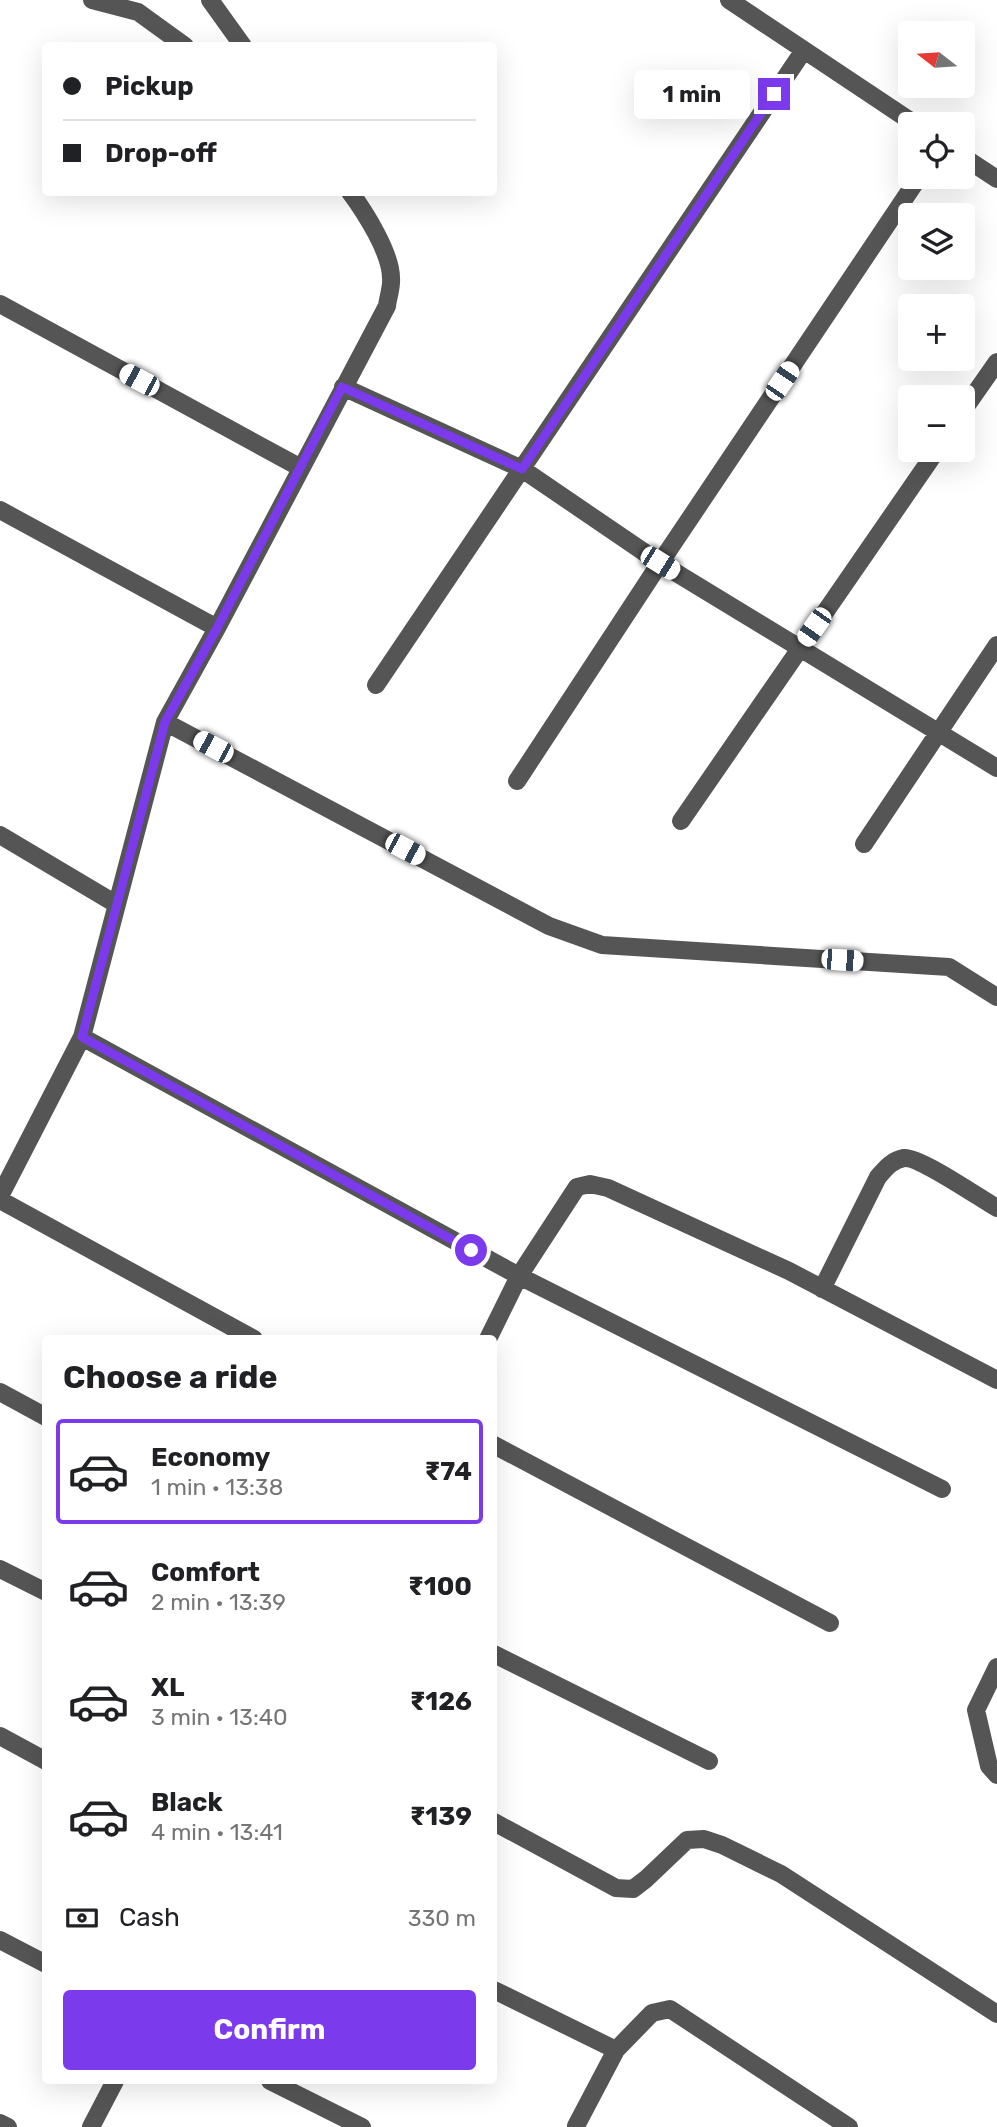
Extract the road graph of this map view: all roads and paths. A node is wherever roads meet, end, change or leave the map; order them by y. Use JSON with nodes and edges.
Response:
{"nodes":[{"id":1,"x":92,"y":0,"type":"edge"},
{"id":2,"x":210,"y":0,"type":"edge"},
{"id":3,"x":729,"y":0,"type":"edge"},
{"id":4,"x":142,"y":6,"type":"edge"},
{"id":5,"x":181,"y":42,"type":"edge"},
{"id":6,"x":240,"y":42,"type":"edge"},
{"id":7,"x":804,"y":50,"type":"junction"},
{"id":8,"x":898,"y":113,"type":"edge"},
{"id":9,"x":975,"y":165,"type":"edge"},
{"id":10,"x":997,"y":179,"type":"edge"},
{"id":11,"x":911,"y":189,"type":"edge"},
{"id":12,"x":353,"y":196,"type":"edge"},
{"id":13,"x":0,"y":304,"type":"edge"},
{"id":14,"x":997,"y":362,"type":"edge"},
{"id":15,"x":342,"y":387,"type":"junction"},
{"id":16,"x":975,"y":393,"type":"edge"},
{"id":17,"x":929,"y":462,"type":"edge"},
{"id":18,"x":300,"y":468,"type":"junction"},
{"id":19,"x":522,"y":469,"type":"junction"},
{"id":20,"x":0,"y":510,"type":"edge"},
{"id":21,"x":660,"y":563,"type":"junction"},
{"id":22,"x":217,"y":628,"type":"junction"},
{"id":23,"x":997,"y":646,"type":"edge"},
{"id":24,"x":799,"y":649,"type":"junction"},
{"id":25,"x":376,"y":685,"type":"dead end"},
{"id":26,"x":165,"y":722,"type":"junction"},
{"id":27,"x":939,"y":733,"type":"junction"},
{"id":28,"x":997,"y":768,"type":"edge"},
{"id":29,"x":517,"y":781,"type":"dead end"},
{"id":30,"x":681,"y":821,"type":"dead end"},
{"id":31,"x":0,"y":835,"type":"edge"},
{"id":32,"x":864,"y":844,"type":"dead end"},
{"id":33,"x":116,"y":904,"type":"junction"},
{"id":34,"x":997,"y":997,"type":"edge"},
{"id":35,"x":82,"y":1037,"type":"junction"},
{"id":36,"x":0,"y":1198,"type":"edge"},
{"id":37,"x":997,"y":1208,"type":"edge"},
{"id":38,"x":519,"y":1276,"type":"junction"},
{"id":39,"x":822,"y":1289,"type":"junction"},
{"id":40,"x":247,"y":1335,"type":"edge"},
{"id":41,"x":490,"y":1335,"type":"edge"},
{"id":42,"x":997,"y":1380,"type":"edge"},
{"id":43,"x":0,"y":1392,"type":"edge"},
{"id":44,"x":42,"y":1415,"type":"edge"},
{"id":45,"x":497,"y":1447,"type":"edge"},
{"id":46,"x":942,"y":1489,"type":"dead end"},
{"id":47,"x":0,"y":1569,"type":"edge"},
{"id":48,"x":42,"y":1590,"type":"edge"},
{"id":49,"x":830,"y":1623,"type":"dead end"},
{"id":50,"x":497,"y":1655,"type":"edge"},
{"id":51,"x":997,"y":1667,"type":"edge"},
{"id":52,"x":0,"y":1737,"type":"edge"},
{"id":53,"x":42,"y":1759,"type":"edge"},
{"id":54,"x":709,"y":1761,"type":"dead end"},
{"id":55,"x":997,"y":1775,"type":"edge"},
{"id":56,"x":497,"y":1824,"type":"edge"},
{"id":57,"x":0,"y":1940,"type":"edge"},
{"id":58,"x":42,"y":1962,"type":"edge"},
{"id":59,"x":497,"y":1991,"type":"edge"},
{"id":60,"x":997,"y":2014,"type":"edge"},
{"id":61,"x":616,"y":2050,"type":"junction"},
{"id":62,"x":114,"y":2084,"type":"edge"},
{"id":63,"x":276,"y":2084,"type":"edge"},
{"id":64,"x":0,"y":2123,"type":"edge"},
{"id":65,"x":8,"y":2127,"type":"edge"},
{"id":66,"x":91,"y":2127,"type":"edge"},
{"id":67,"x":362,"y":2127,"type":"edge"},
{"id":68,"x":576,"y":2127,"type":"edge"},
{"id":69,"x":849,"y":2127,"type":"edge"}],
"edges":[{"from":1,"to":4,"type":"street"},
{"from":2,"to":6,"type":"street"},
{"from":3,"to":7,"type":"street"},
{"from":4,"to":5,"type":"street"},
{"from":7,"to":8,"type":"street"},
{"from":7,"to":19,"type":"street"},
{"from":9,"to":10,"type":"street"},
{"from":11,"to":21,"type":"street"},
{"from":12,"to":15,"type":"street"},
{"from":13,"to":18,"type":"street"},
{"from":14,"to":16,"type":"street"},
{"from":15,"to":18,"type":"street"},
{"from":15,"to":19,"type":"street"},
{"from":17,"to":24,"type":"street"},
{"from":18,"to":22,"type":"street"},
{"from":19,"to":21,"type":"street"},
{"from":19,"to":25,"type":"street"},
{"from":20,"to":22,"type":"street"},
{"from":21,"to":24,"type":"street"},
{"from":21,"to":29,"type":"street"},
{"from":22,"to":26,"type":"street"},
{"from":23,"to":27,"type":"street"},
{"from":24,"to":27,"type":"street"},
{"from":24,"to":30,"type":"street"},
{"from":26,"to":33,"type":"street"},
{"from":26,"to":34,"type":"street"},
{"from":27,"to":28,"type":"street"},
{"from":27,"to":32,"type":"street"},
{"from":31,"to":33,"type":"street"},
{"from":33,"to":35,"type":"street"},
{"from":35,"to":36,"type":"street"},
{"from":35,"to":38,"type":"street"},
{"from":36,"to":40,"type":"street"},
{"from":37,"to":39,"type":"street"},
{"from":38,"to":39,"type":"street"},
{"from":38,"to":41,"type":"street"},
{"from":38,"to":46,"type":"street"},
{"from":39,"to":42,"type":"street"},
{"from":43,"to":44,"type":"street"},
{"from":45,"to":49,"type":"street"},
{"from":47,"to":48,"type":"street"},
{"from":50,"to":54,"type":"street"},
{"from":51,"to":55,"type":"street"},
{"from":52,"to":53,"type":"street"},
{"from":56,"to":60,"type":"street"},
{"from":57,"to":58,"type":"street"},
{"from":59,"to":61,"type":"street"},
{"from":61,"to":68,"type":"street"},
{"from":61,"to":69,"type":"street"},
{"from":62,"to":66,"type":"street"},
{"from":63,"to":67,"type":"street"},
{"from":64,"to":65,"type":"street"}]}
